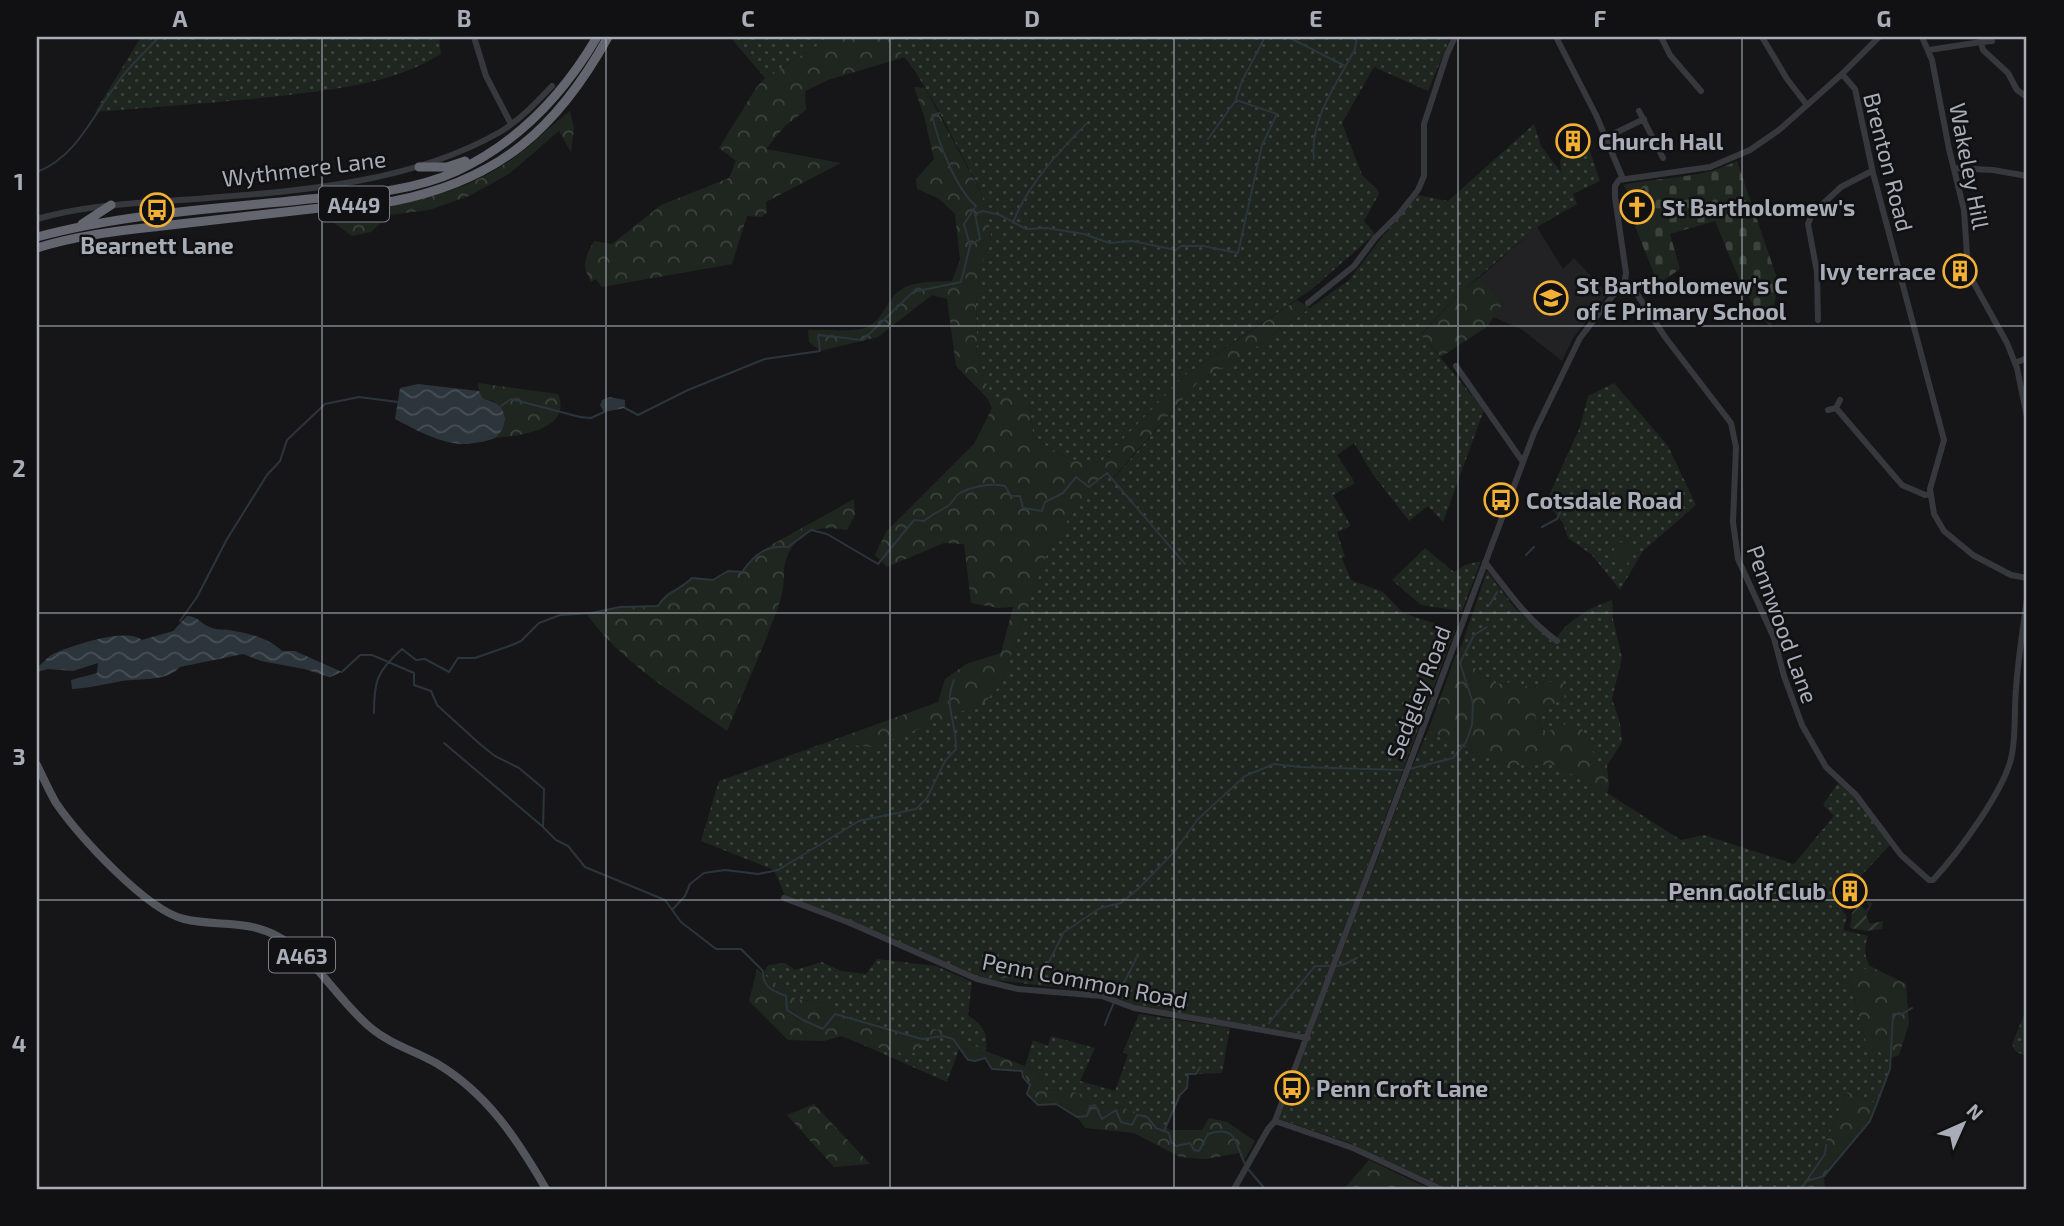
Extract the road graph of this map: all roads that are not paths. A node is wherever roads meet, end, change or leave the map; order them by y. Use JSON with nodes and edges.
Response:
{"nodes":[{"id":1,"x":474,"y":37,"type":"edge"},
{"id":2,"x":597,"y":37,"type":"edge"},
{"id":3,"x":608,"y":37,"type":"edge"},
{"id":4,"x":1455,"y":37,"type":"edge"},
{"id":5,"x":1556,"y":37,"type":"edge"},
{"id":6,"x":1661,"y":37,"type":"edge"},
{"id":7,"x":1762,"y":37,"type":"edge"},
{"id":8,"x":1879,"y":37,"type":"edge"},
{"id":9,"x":1922,"y":37,"type":"edge"},
{"id":10,"x":1956,"y":41,"type":"edge"},
{"id":11,"x":1992,"y":41,"type":"dead end"},
{"id":12,"x":1981,"y":42,"type":"junction"},
{"id":13,"x":1929,"y":50,"type":"junction"},
{"id":14,"x":1842,"y":74,"type":"junction"},
{"id":15,"x":1703,"y":78,"type":"dead end"},
{"id":16,"x":552,"y":86,"type":"dead end"},
{"id":17,"x":2027,"y":97,"type":"edge"},
{"id":18,"x":1807,"y":104,"type":"junction"},
{"id":19,"x":1639,"y":111,"type":"dead end"},
{"id":20,"x":1644,"y":119,"type":"junction"},
{"id":21,"x":511,"y":124,"type":"junction"},
{"id":22,"x":1606,"y":137,"type":"junction"},
{"id":23,"x":1669,"y":146,"type":"dead end"},
{"id":24,"x":497,"y":149,"type":"junction"},
{"id":25,"x":1660,"y":150,"type":"junction"},
{"id":26,"x":1663,"y":158,"type":"dead end"},
{"id":27,"x":419,"y":167,"type":"junction"},
{"id":28,"x":1954,"y":168,"type":"junction"},
{"id":29,"x":1872,"y":171,"type":"junction"},
{"id":30,"x":2027,"y":176,"type":"edge"},
{"id":31,"x":1620,"y":181,"type":"junction"},
{"id":32,"x":111,"y":205,"type":"junction"},
{"id":33,"x":37,"y":219,"type":"edge"},
{"id":34,"x":77,"y":227,"type":"junction"},
{"id":35,"x":37,"y":237,"type":"edge"},
{"id":36,"x":37,"y":248,"type":"edge"},
{"id":37,"x":1625,"y":280,"type":"junction"},
{"id":38,"x":1308,"y":303,"type":"dead end"},
{"id":39,"x":1818,"y":320,"type":"dead end"},
{"id":40,"x":2027,"y":358,"type":"edge"},
{"id":41,"x":2015,"y":363,"type":"junction"},
{"id":42,"x":1456,"y":366,"type":"dead end"},
{"id":43,"x":1839,"y":401,"type":"dead end"},
{"id":44,"x":1836,"y":408,"type":"junction"},
{"id":45,"x":1828,"y":410,"type":"dead end"},
{"id":46,"x":2027,"y":418,"type":"edge"},
{"id":47,"x":1522,"y":462,"type":"junction"},
{"id":48,"x":1931,"y":494,"type":"junction"},
{"id":49,"x":1485,"y":562,"type":"junction"},
{"id":50,"x":2027,"y":578,"type":"edge"},
{"id":51,"x":2027,"y":598,"type":"edge"},
{"id":52,"x":1557,"y":641,"type":"dead end"},
{"id":53,"x":37,"y":765,"type":"edge"},
{"id":54,"x":784,"y":898,"type":"dead end"},
{"id":55,"x":1308,"y":1038,"type":"junction"},
{"id":56,"x":1275,"y":1121,"type":"junction"},
{"id":57,"x":546,"y":1189,"type":"edge"},
{"id":58,"x":1234,"y":1189,"type":"edge"},
{"id":59,"x":1441,"y":1189,"type":"edge"}],
"edges":[{"from":1,"to":21,"type":"street"},
{"from":2,"to":24,"type":"highway","number":"A449"},
{"from":3,"to":36,"type":"highway","number":"A449"},
{"from":4,"to":38,"type":"street"},
{"from":5,"to":22,"type":"street"},
{"from":6,"to":15,"type":"street"},
{"from":7,"to":18,"type":"street"},
{"from":8,"to":14,"type":"street"},
{"from":9,"to":13,"type":"street","name":"Wakeley Hill"},
{"from":10,"to":12,"type":"street"},
{"from":10,"to":13,"type":"street"},
{"from":11,"to":12,"type":"street"},
{"from":12,"to":17,"type":"street"},
{"from":13,"to":28,"type":"street","name":"Wakeley Hill"},
{"from":14,"to":18,"type":"street"},
{"from":14,"to":29,"type":"street","name":"Brenton Road"},
{"from":16,"to":21,"type":"street","name":"Wythmere Lane"},
{"from":18,"to":31,"type":"street"},
{"from":19,"to":20,"type":"street"},
{"from":20,"to":22,"type":"street"},
{"from":20,"to":25,"type":"street"},
{"from":21,"to":27,"type":"street","name":"Wythmere Lane"},
{"from":22,"to":31,"type":"street"},
{"from":23,"to":25,"type":"street"},
{"from":24,"to":27,"type":"highway"},
{"from":24,"to":34,"type":"highway","number":"A449"},
{"from":25,"to":26,"type":"street"},
{"from":27,"to":32,"type":"street","name":"Wythmere Lane"},
{"from":28,"to":30,"type":"street"},
{"from":28,"to":41,"type":"street","name":"Wakeley Hill"},
{"from":29,"to":39,"type":"street"},
{"from":29,"to":48,"type":"street","name":"Brenton Road"},
{"from":31,"to":37,"type":"street"},
{"from":32,"to":33,"type":"street","name":"Wythmere Lane"},
{"from":32,"to":34,"type":"highway"},
{"from":34,"to":35,"type":"highway","number":"A449"},
{"from":37,"to":47,"type":"street","name":"Sedgley Road"},
{"from":37,"to":51,"type":"street","name":"Pennwood Lane"},
{"from":40,"to":41,"type":"street"},
{"from":41,"to":46,"type":"street","name":"Wakeley Hill"},
{"from":42,"to":47,"type":"street"},
{"from":43,"to":44,"type":"street"},
{"from":44,"to":45,"type":"street"},
{"from":44,"to":48,"type":"street"},
{"from":47,"to":49,"type":"street","name":"Sedgley Road"},
{"from":48,"to":50,"type":"street","name":"Brenton Road"},
{"from":49,"to":52,"type":"street"},
{"from":49,"to":55,"type":"street","name":"Sedgley Road"},
{"from":53,"to":57,"type":"main road","number":"A463"},
{"from":54,"to":55,"type":"street","name":"Penn Common Road"},
{"from":55,"to":56,"type":"street","name":"Sedgley Road"},
{"from":56,"to":58,"type":"street","name":"Sedgley Road"},
{"from":56,"to":59,"type":"street"}]}
